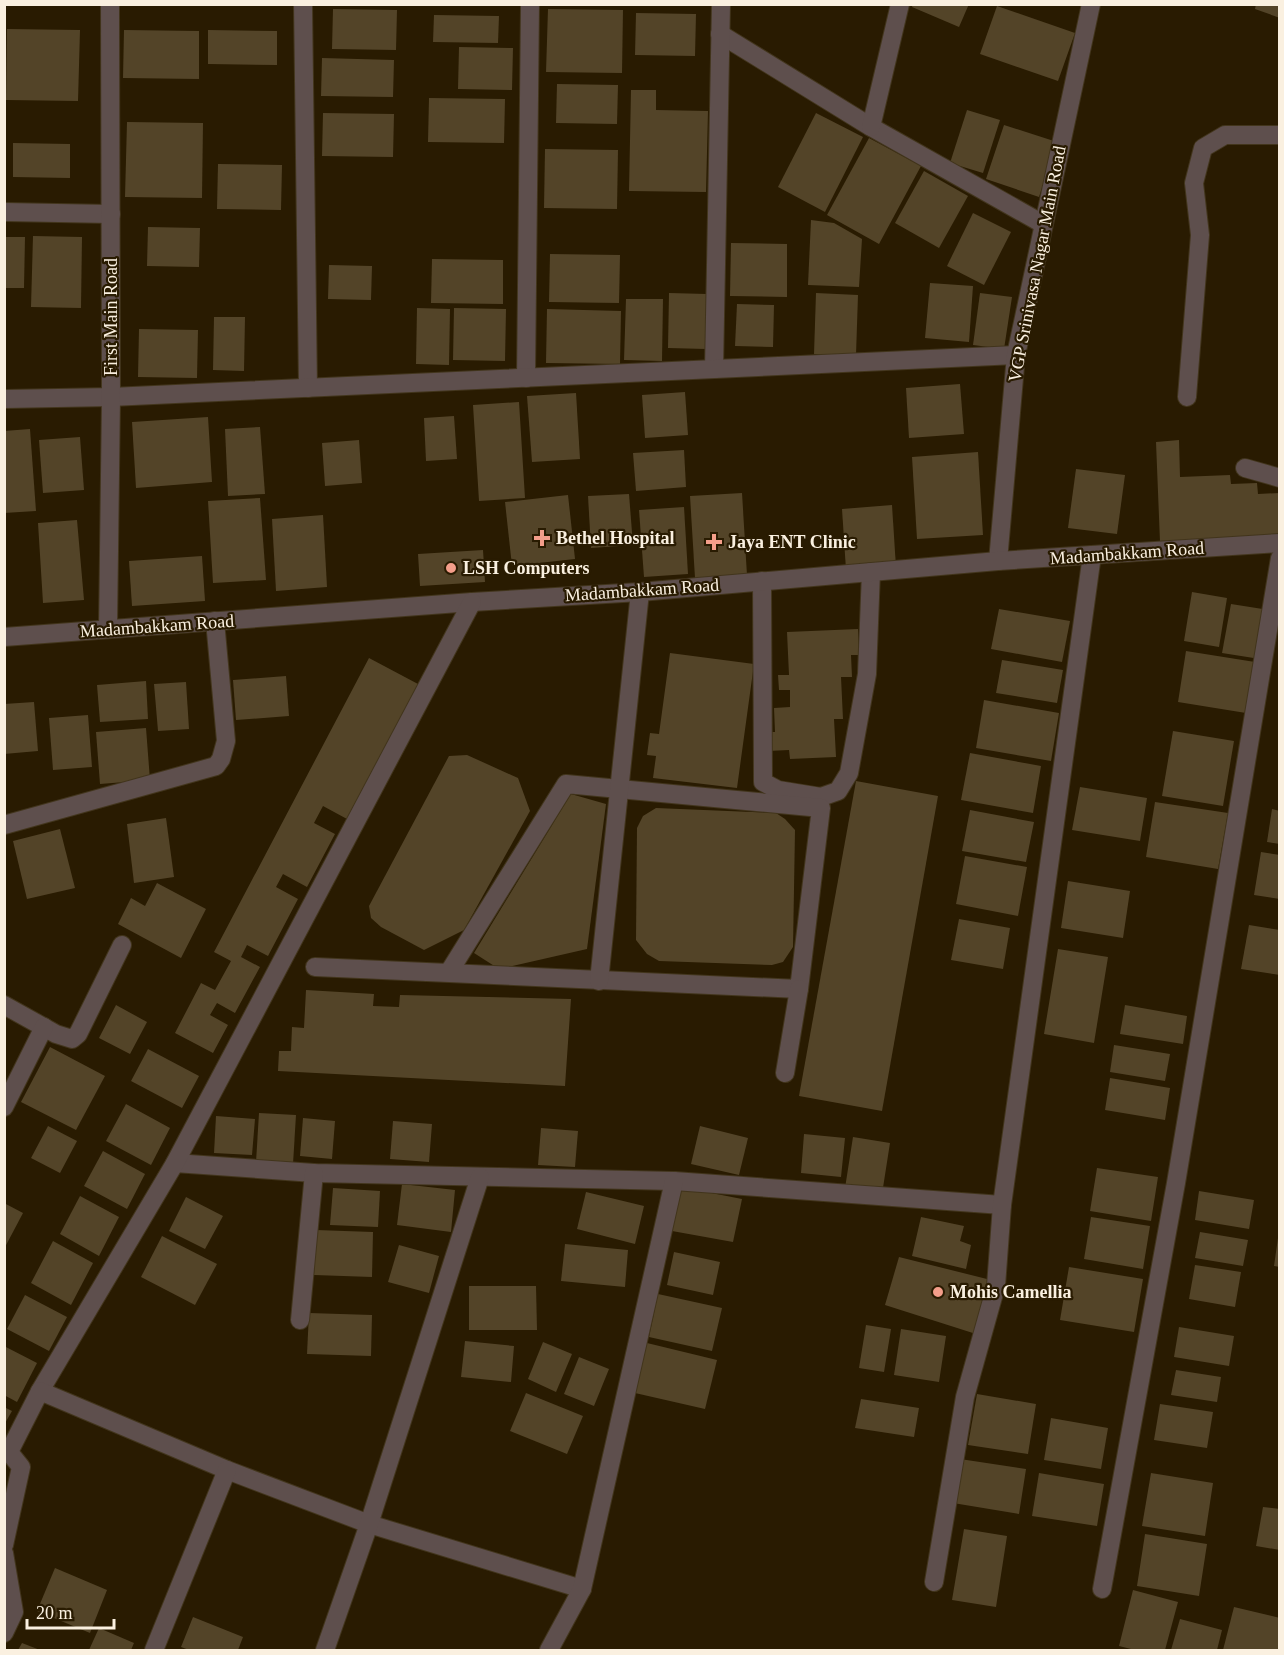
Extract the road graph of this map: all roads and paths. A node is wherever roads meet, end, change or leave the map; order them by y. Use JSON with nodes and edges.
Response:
{"nodes":[{"id":1,"x":110,"y":4,"type":"edge"},
{"id":2,"x":303,"y":4,"type":"edge"},
{"id":3,"x":530,"y":4,"type":"edge"},
{"id":4,"x":721,"y":4,"type":"edge"},
{"id":5,"x":900,"y":4,"type":"edge"},
{"id":6,"x":1091,"y":4,"type":"edge"},
{"id":7,"x":720,"y":34,"type":"junction"},
{"id":8,"x":871,"y":127,"type":"junction"},
{"id":9,"x":1280,"y":135,"type":"edge"},
{"id":10,"x":4,"y":212,"type":"edge"},
{"id":11,"x":111,"y":214,"type":"junction"},
{"id":12,"x":1043,"y":224,"type":"junction"},
{"id":13,"x":1016,"y":355,"type":"junction"},
{"id":14,"x":714,"y":369,"type":"junction"},
{"id":15,"x":526,"y":378,"type":"junction"},
{"id":16,"x":308,"y":388,"type":"junction"},
{"id":17,"x":111,"y":397,"type":"junction"},
{"id":18,"x":1187,"y":397,"type":"dead end"},
{"id":19,"x":4,"y":399,"type":"edge"},
{"id":20,"x":1245,"y":468,"type":"dead end"},
{"id":21,"x":1280,"y":478,"type":"edge"},
{"id":22,"x":1280,"y":543,"type":"edge"},
{"id":23,"x":1092,"y":555,"type":"junction"},
{"id":24,"x":1280,"y":558,"type":"edge"},
{"id":25,"x":998,"y":561,"type":"junction"},
{"id":26,"x":871,"y":572,"type":"junction"},
{"id":27,"x":762,"y":581,"type":"junction"},
{"id":28,"x":640,"y":592,"type":"junction"},
{"id":29,"x":471,"y":602,"type":"junction"},
{"id":30,"x":215,"y":621,"type":"junction"},
{"id":31,"x":108,"y":629,"type":"junction"},
{"id":32,"x":4,"y":637,"type":"edge"},
{"id":33,"x":619,"y":789,"type":"junction"},
{"id":34,"x":4,"y":825,"type":"edge"},
{"id":35,"x":122,"y":945,"type":"dead end"},
{"id":36,"x":315,"y":967,"type":"dead end"},
{"id":37,"x":449,"y":972,"type":"junction"},
{"id":38,"x":598,"y":981,"type":"junction"},
{"id":39,"x":799,"y":989,"type":"junction"},
{"id":40,"x":4,"y":1005,"type":"edge"},
{"id":41,"x":44,"y":1028,"type":"junction"},
{"id":42,"x":785,"y":1073,"type":"dead end"},
{"id":43,"x":4,"y":1107,"type":"edge"},
{"id":44,"x":175,"y":1163,"type":"junction"},
{"id":45,"x":314,"y":1173,"type":"junction"},
{"id":46,"x":480,"y":1177,"type":"junction"},
{"id":47,"x":674,"y":1181,"type":"junction"},
{"id":48,"x":1002,"y":1205,"type":"junction"},
{"id":49,"x":300,"y":1320,"type":"dead end"},
{"id":50,"x":40,"y":1391,"type":"junction"},
{"id":51,"x":227,"y":1470,"type":"junction"},
{"id":52,"x":369,"y":1524,"type":"junction"},
{"id":53,"x":4,"y":1545,"type":"edge"},
{"id":54,"x":4,"y":1552,"type":"edge"},
{"id":55,"x":934,"y":1582,"type":"dead end"},
{"id":56,"x":582,"y":1589,"type":"junction"},
{"id":57,"x":1102,"y":1589,"type":"dead end"},
{"id":58,"x":4,"y":1633,"type":"edge"},
{"id":59,"x":154,"y":1650,"type":"edge"},
{"id":60,"x":325,"y":1650,"type":"edge"},
{"id":61,"x":549,"y":1650,"type":"edge"}],
"edges":[{"from":1,"to":11,"type":"street","name":"First Main Road"},
{"from":2,"to":16,"type":"street"},
{"from":3,"to":15,"type":"street"},
{"from":4,"to":7,"type":"street"},
{"from":5,"to":8,"type":"street"},
{"from":6,"to":12,"type":"street","name":"VGP Srinivasa Nagar Main Road"},
{"from":7,"to":8,"type":"street"},
{"from":7,"to":14,"type":"street"},
{"from":8,"to":12,"type":"street"},
{"from":9,"to":18,"type":"street"},
{"from":10,"to":11,"type":"street"},
{"from":11,"to":17,"type":"street","name":"First Main Road"},
{"from":12,"to":13,"type":"street","name":"VGP Srinivasa Nagar Main Road"},
{"from":13,"to":14,"type":"street"},
{"from":13,"to":25,"type":"street","name":"VGP Srinivasa Nagar Main Road"},
{"from":14,"to":15,"type":"street"},
{"from":15,"to":16,"type":"street"},
{"from":16,"to":17,"type":"street"},
{"from":17,"to":19,"type":"street"},
{"from":17,"to":31,"type":"street","name":"First Main Road"},
{"from":20,"to":21,"type":"street"},
{"from":22,"to":23,"type":"street","name":"Madambakkam Road"},
{"from":23,"to":25,"type":"street","name":"Madambakkam Road"},
{"from":23,"to":48,"type":"street"},
{"from":24,"to":57,"type":"street"},
{"from":25,"to":26,"type":"street","name":"Madambakkam Road"},
{"from":26,"to":27,"type":"street","name":"Madambakkam Road"},
{"from":26,"to":27,"type":"street"},
{"from":27,"to":28,"type":"street","name":"Madambakkam Road"},
{"from":28,"to":29,"type":"street","name":"Madambakkam Road"},
{"from":28,"to":33,"type":"street"},
{"from":29,"to":30,"type":"street","name":"Madambakkam Road"},
{"from":29,"to":44,"type":"street"},
{"from":30,"to":31,"type":"street","name":"Madambakkam Road"},
{"from":30,"to":34,"type":"street"},
{"from":31,"to":32,"type":"street","name":"Madambakkam Road"},
{"from":33,"to":37,"type":"street"},
{"from":33,"to":38,"type":"street"},
{"from":33,"to":39,"type":"street"},
{"from":35,"to":41,"type":"street"},
{"from":36,"to":37,"type":"street"},
{"from":37,"to":38,"type":"street"},
{"from":38,"to":39,"type":"street"},
{"from":39,"to":42,"type":"street"},
{"from":40,"to":41,"type":"street"},
{"from":41,"to":43,"type":"street"},
{"from":44,"to":45,"type":"street"},
{"from":44,"to":50,"type":"street"},
{"from":45,"to":46,"type":"street"},
{"from":45,"to":49,"type":"street"},
{"from":46,"to":47,"type":"street"},
{"from":46,"to":52,"type":"street"},
{"from":47,"to":48,"type":"street"},
{"from":47,"to":56,"type":"street"},
{"from":48,"to":55,"type":"street"},
{"from":50,"to":51,"type":"street"},
{"from":50,"to":53,"type":"street"},
{"from":51,"to":52,"type":"street"},
{"from":51,"to":59,"type":"street"},
{"from":52,"to":56,"type":"street"},
{"from":52,"to":60,"type":"street"},
{"from":54,"to":58,"type":"street"},
{"from":56,"to":61,"type":"street"}]}
